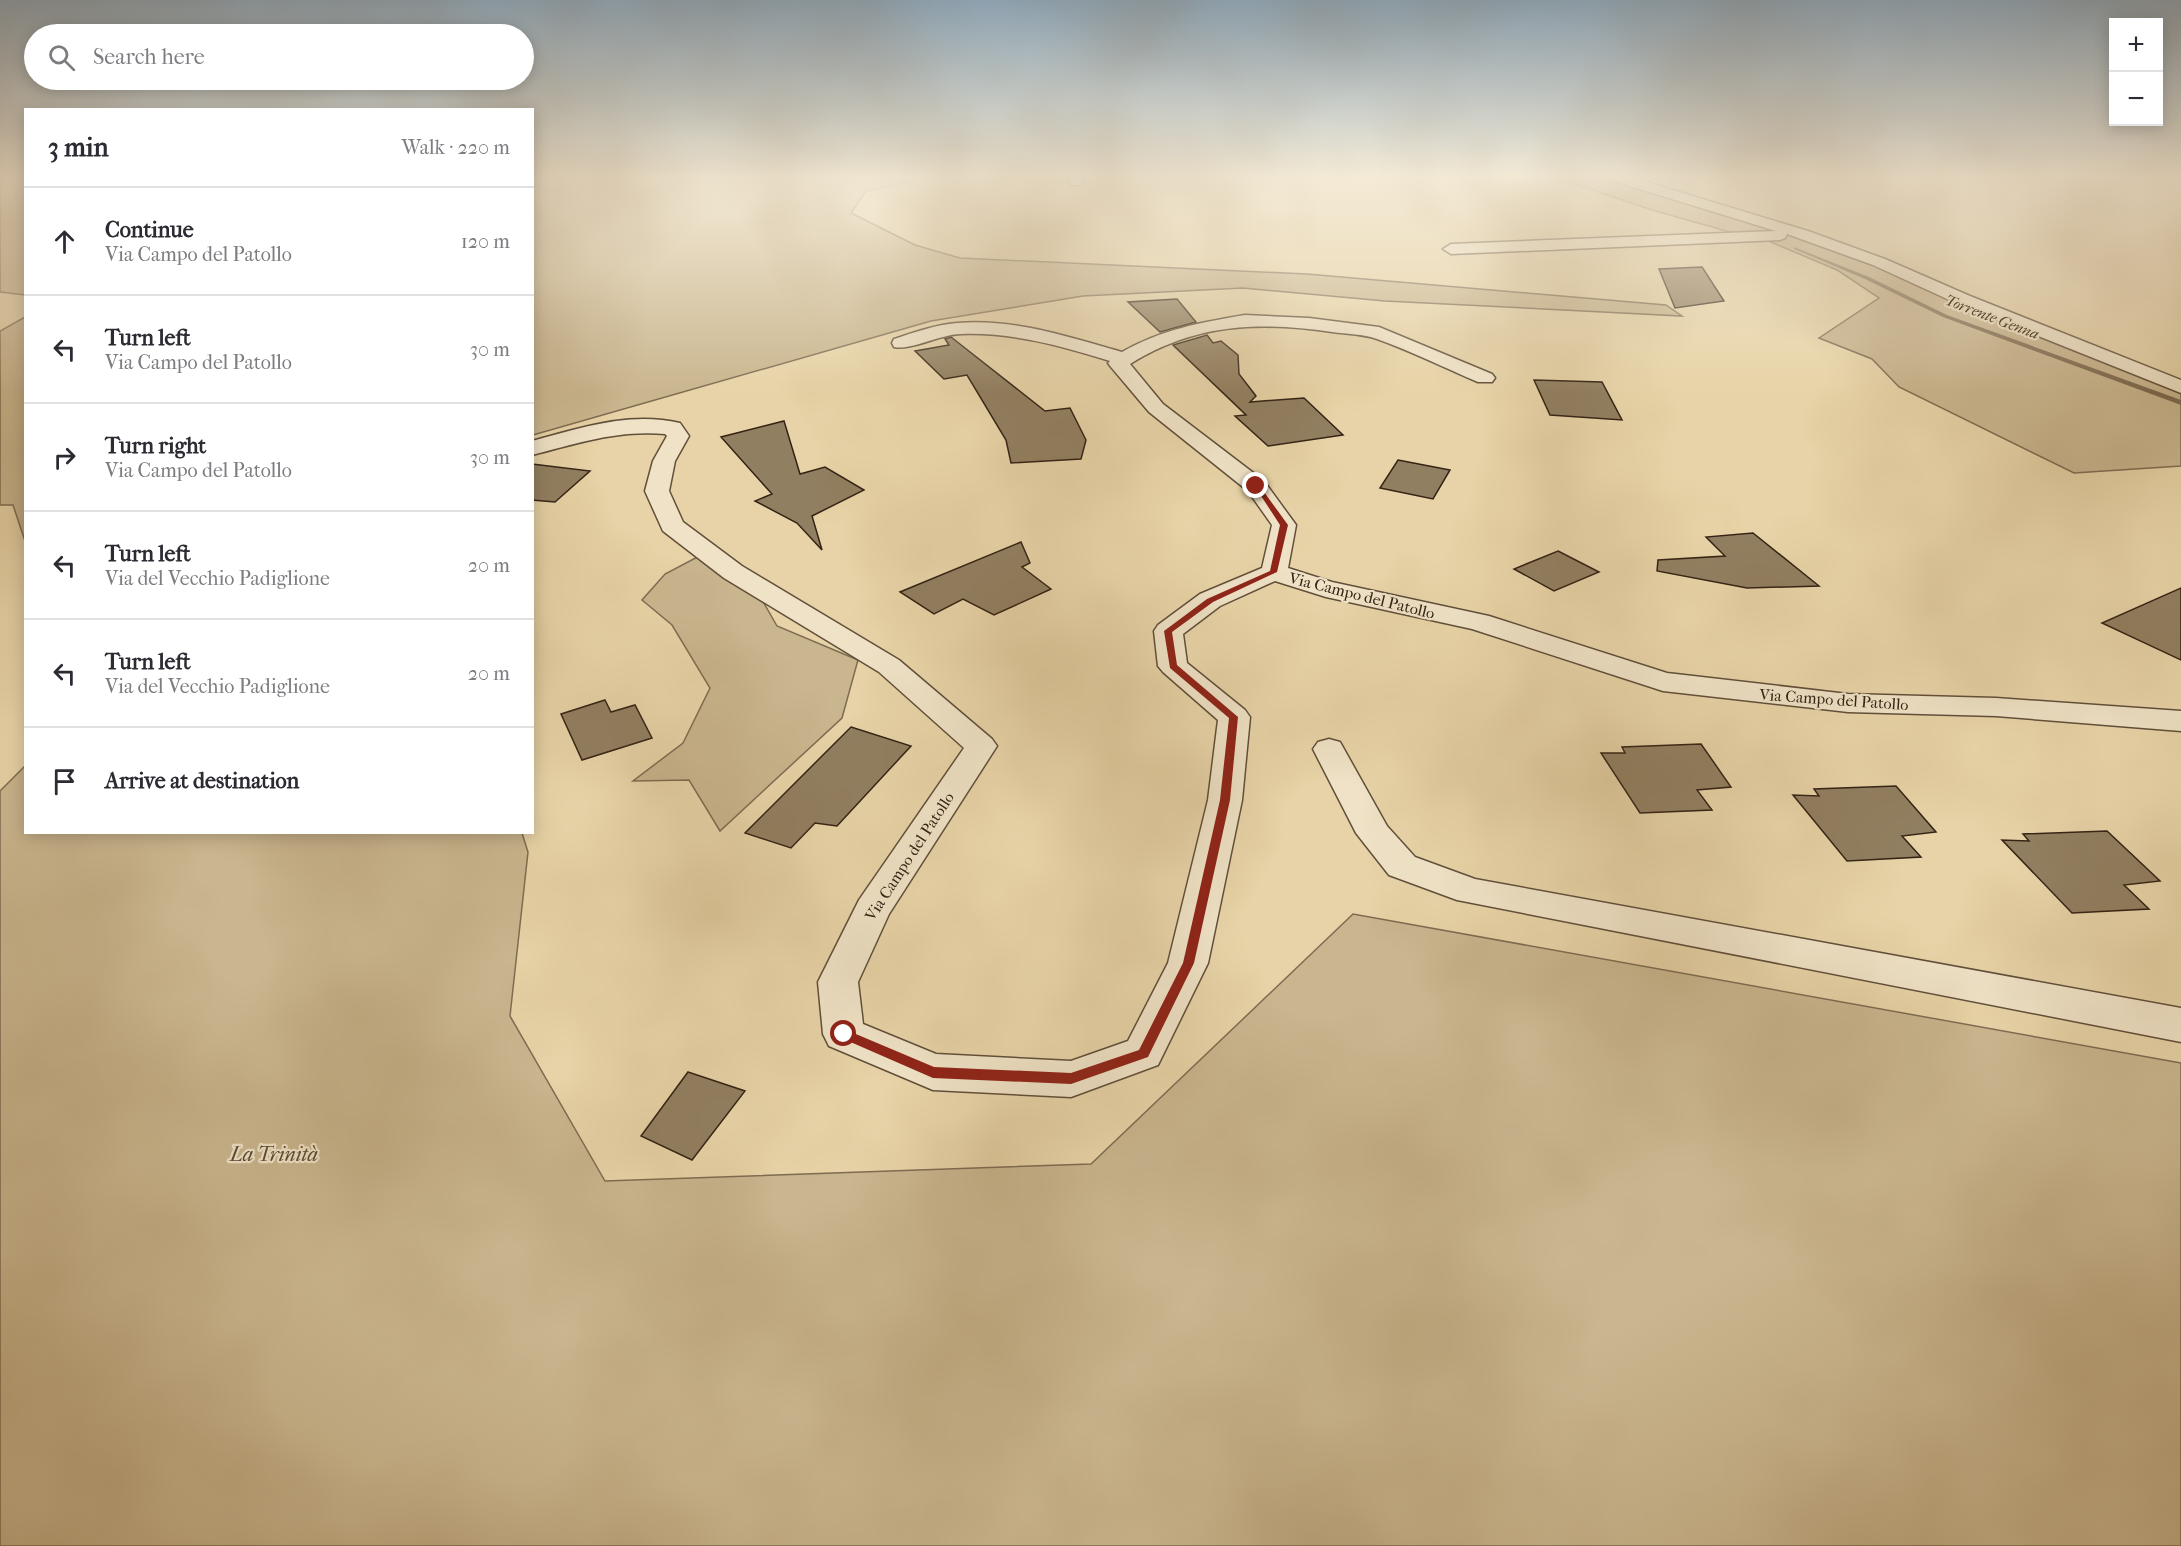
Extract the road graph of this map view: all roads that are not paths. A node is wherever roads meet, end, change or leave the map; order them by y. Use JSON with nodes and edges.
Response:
{"nodes":[{"id":1,"x":1471,"y":248,"type":"edge"},
{"id":2,"x":1841,"y":248,"type":"edge"},
{"id":3,"x":1451,"y":249,"type":"dead end"},
{"id":4,"x":902,"y":343,"type":"dead end"},
{"id":5,"x":1124,"y":360,"type":"junction"},
{"id":6,"x":1485,"y":378,"type":"dead end"},
{"id":7,"x":2181,"y":387,"type":"edge"},
{"id":8,"x":534,"y":447,"type":"edge"},
{"id":9,"x":1274,"y":572,"type":"junction"},
{"id":10,"x":2181,"y":721,"type":"edge"},
{"id":11,"x":1329,"y":748,"type":"dead end"},
{"id":12,"x":2181,"y":1025,"type":"edge"}],
"edges":[{"from":1,"to":3,"type":"street"},
{"from":2,"to":7,"type":"street"},
{"from":4,"to":5,"type":"street"},
{"from":5,"to":6,"type":"street"},
{"from":5,"to":9,"type":"street"},
{"from":8,"to":9,"type":"street","name":"Via Campo del Patollo"},
{"from":9,"to":10,"type":"street","name":"Via Campo del Patollo"},
{"from":11,"to":12,"type":"street"}]}
